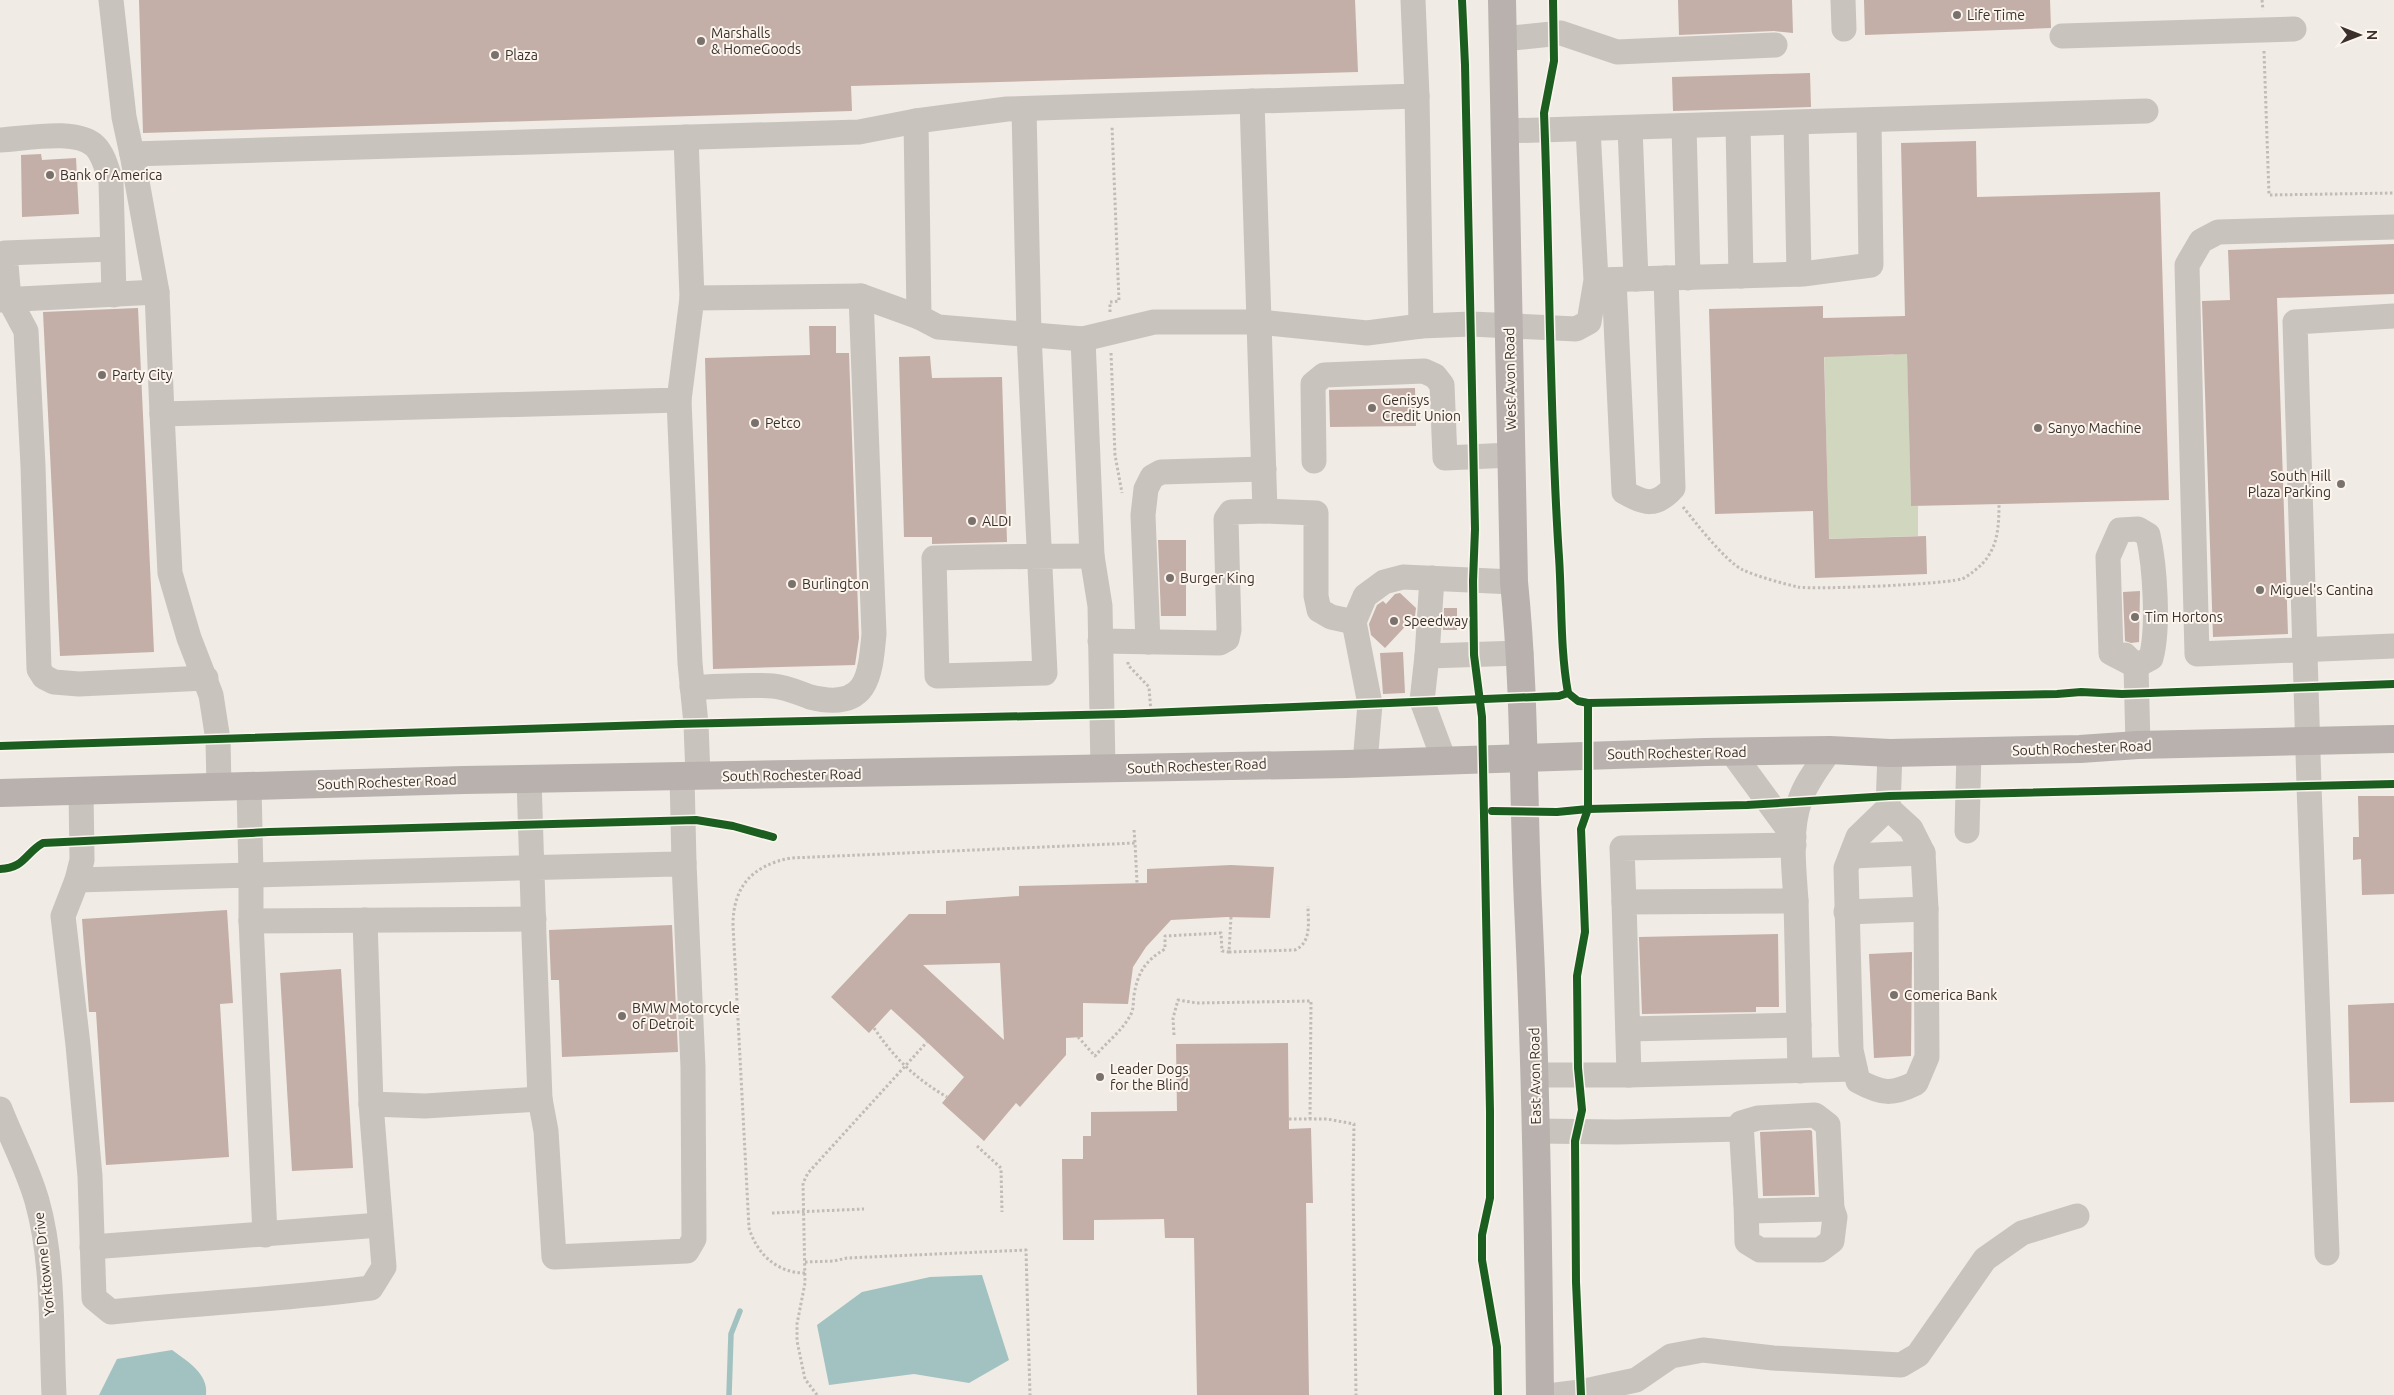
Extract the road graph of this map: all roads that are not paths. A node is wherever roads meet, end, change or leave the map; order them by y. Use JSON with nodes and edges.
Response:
{"nodes":[{"id":1,"x":111,"y":0,"type":"edge"},
{"id":2,"x":1413,"y":0,"type":"edge"},
{"id":3,"x":1502,"y":0,"type":"edge"},
{"id":4,"x":1843,"y":0,"type":"edge"},
{"id":5,"x":2294,"y":28,"type":"dead end"},
{"id":6,"x":1844,"y":29,"type":"dead end"},
{"id":7,"x":2062,"y":36,"type":"dead end"},
{"id":8,"x":1503,"y":39,"type":"junction"},
{"id":9,"x":1774,"y":46,"type":"dead end"},
{"id":10,"x":1416,"y":96,"type":"junction"},
{"id":11,"x":1252,"y":101,"type":"junction"},
{"id":12,"x":1024,"y":109,"type":"junction"},
{"id":13,"x":2146,"y":111,"type":"dead end"},
{"id":14,"x":1869,"y":121,"type":"junction"},
{"id":15,"x":916,"y":122,"type":"junction"},
{"id":16,"x":1796,"y":123,"type":"junction"},
{"id":17,"x":1738,"y":125,"type":"junction"},
{"id":18,"x":1684,"y":126,"type":"junction"},
{"id":19,"x":1630,"y":128,"type":"junction"},
{"id":20,"x":1588,"y":129,"type":"junction"},
{"id":21,"x":1505,"y":131,"type":"junction"},
{"id":22,"x":686,"y":137,"type":"junction"},
{"id":23,"x":0,"y":140,"type":"edge"},
{"id":24,"x":132,"y":154,"type":"junction"},
{"id":25,"x":2394,"y":227,"type":"edge"},
{"id":26,"x":112,"y":249,"type":"junction"},
{"id":27,"x":3,"y":251,"type":"edge"},
{"id":28,"x":1799,"y":274,"type":"junction"},
{"id":29,"x":1741,"y":276,"type":"junction"},
{"id":30,"x":1677,"y":278,"type":"junction"},
{"id":31,"x":1615,"y":280,"type":"junction"},
{"id":32,"x":157,"y":292,"type":"junction"},
{"id":33,"x":114,"y":295,"type":"junction"},
{"id":34,"x":862,"y":296,"type":"junction"},
{"id":35,"x":692,"y":298,"type":"junction"},
{"id":36,"x":5,"y":300,"type":"edge"},
{"id":37,"x":2394,"y":316,"type":"edge"},
{"id":38,"x":919,"y":317,"type":"junction"},
{"id":39,"x":1258,"y":322,"type":"junction"},
{"id":40,"x":1421,"y":326,"type":"junction"},
{"id":41,"x":1509,"y":326,"type":"junction"},
{"id":42,"x":1029,"y":334,"type":"junction"},
{"id":43,"x":1083,"y":339,"type":"junction"},
{"id":44,"x":679,"y":400,"type":"junction"},
{"id":45,"x":162,"y":414,"type":"junction"},
{"id":46,"x":1512,"y":455,"type":"junction"},
{"id":47,"x":1314,"y":461,"type":"dead end"},
{"id":48,"x":1264,"y":469,"type":"junction"},
{"id":49,"x":1265,"y":511,"type":"junction"},
{"id":50,"x":1039,"y":556,"type":"junction"},
{"id":51,"x":1092,"y":556,"type":"junction"},
{"id":52,"x":1432,"y":578,"type":"junction"},
{"id":53,"x":1514,"y":582,"type":"junction"},
{"id":54,"x":1354,"y":622,"type":"junction"},
{"id":55,"x":1100,"y":641,"type":"junction"},
{"id":56,"x":1137,"y":642,"type":"junction"},
{"id":57,"x":2394,"y":646,"type":"edge"},
{"id":58,"x":2307,"y":650,"type":"junction"},
{"id":59,"x":1521,"y":653,"type":"junction"},
{"id":60,"x":1427,"y":656,"type":"junction"},
{"id":61,"x":2136,"y":666,"type":"junction"},
{"id":62,"x":206,"y":678,"type":"junction"},
{"id":63,"x":692,"y":687,"type":"junction"},
{"id":64,"x":2394,"y":739,"type":"edge"},
{"id":65,"x":2309,"y":742,"type":"junction"},
{"id":66,"x":2138,"y":745,"type":"junction"},
{"id":67,"x":1830,"y":750,"type":"junction"},
{"id":68,"x":1731,"y":751,"type":"junction"},
{"id":69,"x":1969,"y":751,"type":"junction"},
{"id":70,"x":1890,"y":753,"type":"junction"},
{"id":71,"x":1524,"y":757,"type":"junction"},
{"id":72,"x":1444,"y":760,"type":"junction"},
{"id":73,"x":1365,"y":763,"type":"junction"},
{"id":74,"x":1103,"y":769,"type":"junction"},
{"id":75,"x":690,"y":776,"type":"junction"},
{"id":76,"x":529,"y":779,"type":"junction"},
{"id":77,"x":249,"y":786,"type":"junction"},
{"id":78,"x":219,"y":787,"type":"junction"},
{"id":79,"x":81,"y":790,"type":"junction"},
{"id":80,"x":0,"y":793,"type":"edge"},
{"id":81,"x":1888,"y":808,"type":"junction"},
{"id":82,"x":1967,"y":831,"type":"dead end"},
{"id":83,"x":1794,"y":841,"type":"junction"},
{"id":84,"x":1923,"y":853,"type":"junction"},
{"id":85,"x":1851,"y":856,"type":"junction"},
{"id":86,"x":684,"y":864,"type":"junction"},
{"id":87,"x":532,"y":868,"type":"junction"},
{"id":88,"x":251,"y":875,"type":"junction"},
{"id":89,"x":77,"y":880,"type":"junction"},
{"id":90,"x":1796,"y":901,"type":"junction"},
{"id":91,"x":1624,"y":902,"type":"junction"},
{"id":92,"x":1926,"y":909,"type":"junction"},
{"id":93,"x":1846,"y":912,"type":"junction"},
{"id":94,"x":534,"y":919,"type":"junction"},
{"id":95,"x":366,"y":920,"type":"junction"},
{"id":96,"x":251,"y":921,"type":"junction"},
{"id":97,"x":1799,"y":1025,"type":"junction"},
{"id":98,"x":1628,"y":1029,"type":"junction"},
{"id":99,"x":1856,"y":1069,"type":"junction"},
{"id":100,"x":1800,"y":1071,"type":"junction"},
{"id":101,"x":1629,"y":1075,"type":"junction"},
{"id":102,"x":1535,"y":1076,"type":"junction"},
{"id":103,"x":540,"y":1099,"type":"junction"},
{"id":104,"x":371,"y":1104,"type":"junction"},
{"id":105,"x":0,"y":1109,"type":"edge"},
{"id":106,"x":1740,"y":1129,"type":"junction"},
{"id":107,"x":1536,"y":1131,"type":"junction"},
{"id":108,"x":1746,"y":1204,"type":"junction"},
{"id":109,"x":1832,"y":1210,"type":"junction"},
{"id":110,"x":2078,"y":1216,"type":"dead end"},
{"id":111,"x":380,"y":1225,"type":"junction"},
{"id":112,"x":266,"y":1235,"type":"junction"},
{"id":113,"x":92,"y":1247,"type":"junction"},
{"id":114,"x":2327,"y":1253,"type":"dead end"},
{"id":115,"x":54,"y":1395,"type":"edge"},
{"id":116,"x":1540,"y":1395,"type":"edge"},
{"id":117,"x":1556,"y":1395,"type":"edge"}],
"edges":[{"from":1,"to":24,"type":"street"},
{"from":2,"to":10,"type":"street"},
{"from":3,"to":8,"type":"main road","name":"West Avon Road"},
{"from":4,"to":6,"type":"street"},
{"from":5,"to":7,"type":"street"},
{"from":8,"to":9,"type":"street"},
{"from":8,"to":21,"type":"main road","name":"West Avon Road"},
{"from":10,"to":11,"type":"street"},
{"from":10,"to":40,"type":"street"},
{"from":11,"to":12,"type":"street"},
{"from":11,"to":39,"type":"street"},
{"from":12,"to":15,"type":"street"},
{"from":12,"to":42,"type":"street"},
{"from":13,"to":14,"type":"street"},
{"from":14,"to":16,"type":"street"},
{"from":14,"to":28,"type":"street"},
{"from":15,"to":22,"type":"street"},
{"from":15,"to":38,"type":"street"},
{"from":16,"to":17,"type":"street"},
{"from":16,"to":28,"type":"street"},
{"from":17,"to":18,"type":"street"},
{"from":17,"to":29,"type":"street"},
{"from":18,"to":19,"type":"street"},
{"from":18,"to":30,"type":"street"},
{"from":19,"to":20,"type":"street"},
{"from":19,"to":31,"type":"street"},
{"from":20,"to":21,"type":"street"},
{"from":20,"to":31,"type":"street"},
{"from":21,"to":41,"type":"main road","name":"West Avon Road"},
{"from":22,"to":24,"type":"street"},
{"from":22,"to":35,"type":"street"},
{"from":23,"to":26,"type":"street"},
{"from":24,"to":32,"type":"street"},
{"from":25,"to":58,"type":"street"},
{"from":26,"to":27,"type":"street"},
{"from":26,"to":33,"type":"street"},
{"from":27,"to":36,"type":"street"},
{"from":28,"to":29,"type":"street"},
{"from":29,"to":30,"type":"street"},
{"from":30,"to":31,"type":"street"},
{"from":30,"to":31,"type":"street"},
{"from":31,"to":41,"type":"street"},
{"from":32,"to":33,"type":"street"},
{"from":32,"to":45,"type":"street"},
{"from":33,"to":36,"type":"street"},
{"from":34,"to":35,"type":"street"},
{"from":34,"to":38,"type":"street"},
{"from":34,"to":63,"type":"street"},
{"from":35,"to":44,"type":"street"},
{"from":36,"to":62,"type":"street"},
{"from":37,"to":58,"type":"street"},
{"from":38,"to":42,"type":"street"},
{"from":39,"to":40,"type":"street"},
{"from":39,"to":43,"type":"street"},
{"from":39,"to":48,"type":"street"},
{"from":40,"to":41,"type":"street"},
{"from":41,"to":46,"type":"main road","name":"West Avon Road"},
{"from":42,"to":43,"type":"street"},
{"from":42,"to":50,"type":"street"},
{"from":43,"to":51,"type":"street"},
{"from":44,"to":45,"type":"street"},
{"from":44,"to":63,"type":"street"},
{"from":45,"to":62,"type":"street"},
{"from":46,"to":47,"type":"street"},
{"from":46,"to":53,"type":"main road","name":"West Avon Road"},
{"from":48,"to":49,"type":"street"},
{"from":48,"to":56,"type":"street"},
{"from":49,"to":54,"type":"street"},
{"from":49,"to":56,"type":"street"},
{"from":50,"to":50,"type":"street"},
{"from":50,"to":51,"type":"street"},
{"from":51,"to":55,"type":"street"},
{"from":52,"to":53,"type":"street"},
{"from":52,"to":54,"type":"street"},
{"from":52,"to":60,"type":"street"},
{"from":53,"to":59,"type":"main road","name":"West Avon Road"},
{"from":54,"to":73,"type":"street"},
{"from":55,"to":56,"type":"street"},
{"from":55,"to":74,"type":"street"},
{"from":57,"to":58,"type":"street"},
{"from":58,"to":65,"type":"street"},
{"from":59,"to":60,"type":"street"},
{"from":59,"to":71,"type":"main road","name":"West Avon Road"},
{"from":60,"to":72,"type":"street"},
{"from":61,"to":61,"type":"street"},
{"from":61,"to":66,"type":"street"},
{"from":62,"to":78,"type":"street"},
{"from":63,"to":75,"type":"street"},
{"from":64,"to":65,"type":"main road","name":"South Rochester Road"},
{"from":65,"to":66,"type":"main road","name":"South Rochester Road"},
{"from":65,"to":114,"type":"street"},
{"from":66,"to":69,"type":"main road","name":"South Rochester Road"},
{"from":67,"to":68,"type":"main road","name":"South Rochester Road"},
{"from":67,"to":70,"type":"main road","name":"South Rochester Road"},
{"from":67,"to":83,"type":"street"},
{"from":68,"to":71,"type":"main road","name":"South Rochester Road"},
{"from":68,"to":83,"type":"street"},
{"from":69,"to":70,"type":"main road","name":"South Rochester Road"},
{"from":69,"to":82,"type":"street"},
{"from":70,"to":81,"type":"street"},
{"from":71,"to":72,"type":"main road","name":"South Rochester Road"},
{"from":71,"to":102,"type":"main road","name":"East Avon Road"},
{"from":72,"to":73,"type":"main road","name":"South Rochester Road"},
{"from":73,"to":74,"type":"main road","name":"South Rochester Road"},
{"from":74,"to":75,"type":"main road","name":"South Rochester Road"},
{"from":75,"to":76,"type":"main road","name":"South Rochester Road"},
{"from":75,"to":86,"type":"street"},
{"from":76,"to":77,"type":"main road","name":"South Rochester Road"},
{"from":76,"to":87,"type":"street"},
{"from":77,"to":78,"type":"main road","name":"South Rochester Road"},
{"from":77,"to":88,"type":"street"},
{"from":78,"to":79,"type":"main road","name":"South Rochester Road"},
{"from":79,"to":80,"type":"main road","name":"South Rochester Road"},
{"from":79,"to":89,"type":"street"},
{"from":81,"to":84,"type":"street"},
{"from":81,"to":85,"type":"street"},
{"from":83,"to":90,"type":"street"},
{"from":83,"to":91,"type":"street"},
{"from":84,"to":85,"type":"street"},
{"from":84,"to":92,"type":"street"},
{"from":85,"to":93,"type":"street"},
{"from":86,"to":87,"type":"street"},
{"from":86,"to":103,"type":"street"},
{"from":87,"to":88,"type":"street"},
{"from":87,"to":94,"type":"street"},
{"from":88,"to":89,"type":"street"},
{"from":88,"to":96,"type":"street"},
{"from":89,"to":113,"type":"street"},
{"from":90,"to":91,"type":"street"},
{"from":90,"to":97,"type":"street"},
{"from":91,"to":98,"type":"street"},
{"from":92,"to":93,"type":"street"},
{"from":92,"to":99,"type":"street"},
{"from":93,"to":99,"type":"street"},
{"from":94,"to":95,"type":"street"},
{"from":94,"to":103,"type":"street"},
{"from":95,"to":96,"type":"street"},
{"from":95,"to":104,"type":"street"},
{"from":96,"to":112,"type":"street"},
{"from":97,"to":98,"type":"street"},
{"from":97,"to":100,"type":"street"},
{"from":98,"to":101,"type":"street"},
{"from":99,"to":100,"type":"street"},
{"from":100,"to":101,"type":"street"},
{"from":101,"to":102,"type":"street"},
{"from":102,"to":107,"type":"main road","name":"East Avon Road"},
{"from":103,"to":104,"type":"street"},
{"from":104,"to":111,"type":"street"},
{"from":105,"to":115,"type":"street","name":"Yorktowne Drive"},
{"from":106,"to":107,"type":"street"},
{"from":106,"to":108,"type":"street"},
{"from":106,"to":109,"type":"street"},
{"from":107,"to":116,"type":"main road","name":"East Avon Road"},
{"from":108,"to":109,"type":"street"},
{"from":108,"to":109,"type":"street"},
{"from":110,"to":117,"type":"street"},
{"from":111,"to":112,"type":"street"},
{"from":111,"to":113,"type":"street"},
{"from":112,"to":113,"type":"street"}]}
